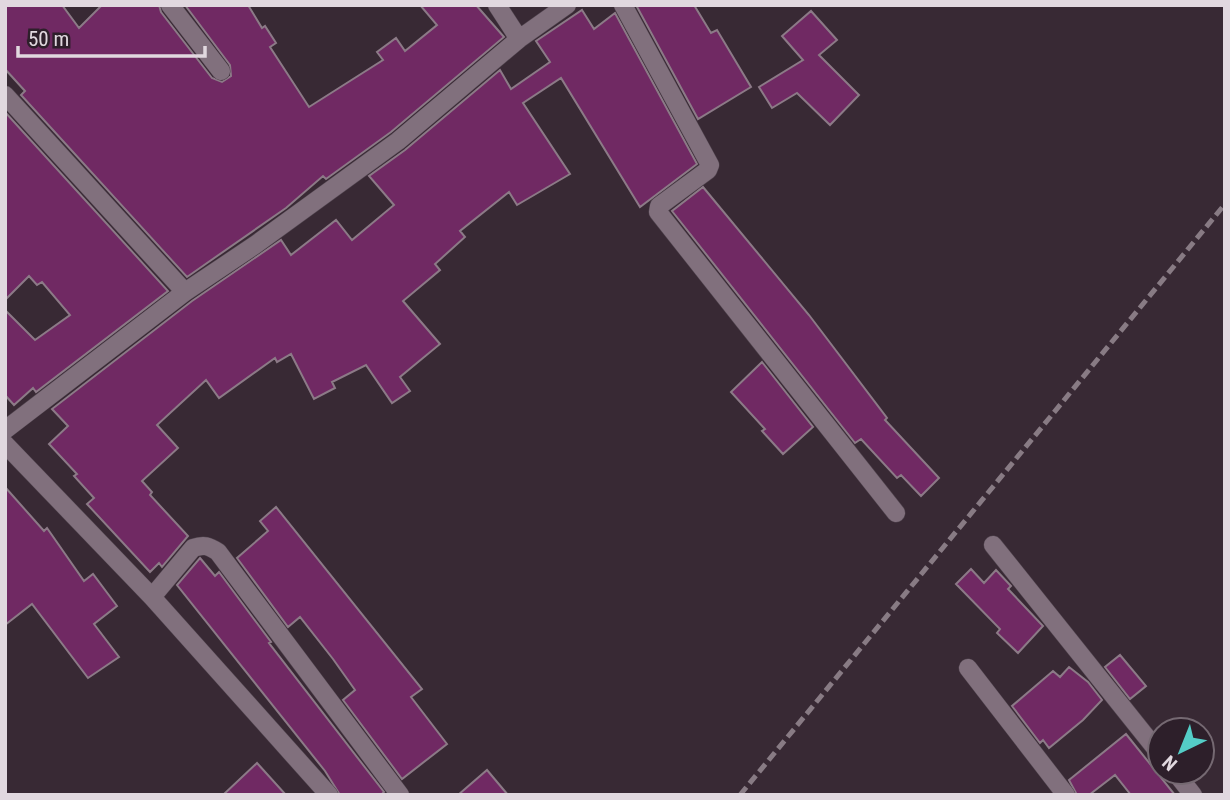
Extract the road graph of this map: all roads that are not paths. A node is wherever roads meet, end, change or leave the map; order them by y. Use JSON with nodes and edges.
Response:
{"nodes":[{"id":1,"x":170,"y":5,"type":"edge"},
{"id":2,"x":497,"y":5,"type":"edge"},
{"id":3,"x":567,"y":5,"type":"edge"},
{"id":4,"x":623,"y":5,"type":"edge"},
{"id":5,"x":519,"y":39,"type":"junction"},
{"id":6,"x":221,"y":71,"type":"dead end"},
{"id":7,"x":5,"y":94,"type":"edge"},
{"id":8,"x":185,"y":292,"type":"junction"},
{"id":9,"x":5,"y":430,"type":"edge"},
{"id":10,"x":7,"y":449,"type":"edge"},
{"id":11,"x":896,"y":513,"type":"dead end"},
{"id":12,"x":993,"y":545,"type":"dead end"},
{"id":13,"x":152,"y":597,"type":"junction"},
{"id":14,"x":968,"y":668,"type":"dead end"},
{"id":15,"x":1146,"y":736,"type":"edge"},
{"id":16,"x":329,"y":795,"type":"edge"},
{"id":17,"x":400,"y":795,"type":"edge"},
{"id":18,"x":1066,"y":795,"type":"edge"}],
"edges":[{"from":1,"to":6,"type":"street"},
{"from":2,"to":5,"type":"street"},
{"from":3,"to":5,"type":"street"},
{"from":4,"to":11,"type":"street"},
{"from":5,"to":8,"type":"street"},
{"from":7,"to":8,"type":"street"},
{"from":8,"to":9,"type":"street"},
{"from":10,"to":13,"type":"street"},
{"from":12,"to":15,"type":"street"},
{"from":13,"to":16,"type":"street"},
{"from":13,"to":17,"type":"street"},
{"from":14,"to":18,"type":"street"}]}
